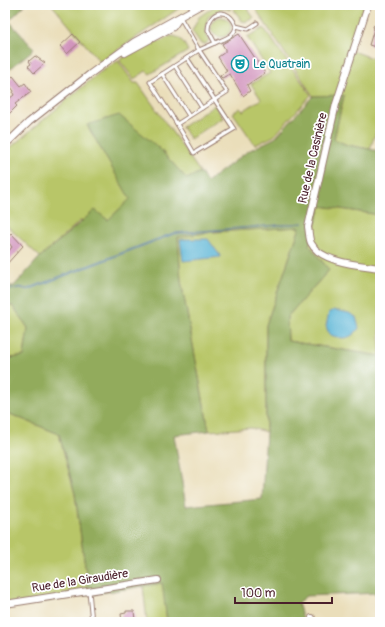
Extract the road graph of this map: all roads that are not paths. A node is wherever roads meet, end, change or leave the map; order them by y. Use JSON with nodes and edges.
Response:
{"nodes":[{"id":1,"x":201,"y":5,"type":"edge"},
{"id":2,"x":368,"y":5,"type":"edge"},
{"id":3,"x":180,"y":18,"type":"junction"},
{"id":4,"x":257,"y":23,"type":"dead end"},
{"id":5,"x":236,"y":26,"type":"junction"},
{"id":6,"x":215,"y":43,"type":"junction"},
{"id":7,"x":199,"y":50,"type":"junction"},
{"id":8,"x":187,"y":58,"type":"junction"},
{"id":9,"x":175,"y":66,"type":"junction"},
{"id":10,"x":162,"y":74,"type":"junction"},
{"id":11,"x":215,"y":100,"type":"junction"},
{"id":12,"x":202,"y":108,"type":"junction"},
{"id":13,"x":189,"y":116,"type":"junction"},
{"id":14,"x":177,"y":124,"type":"junction"},
{"id":15,"x":5,"y":145,"type":"edge"},
{"id":16,"x":380,"y":268,"type":"edge"},
{"id":17,"x":158,"y":580,"type":"dead end"},
{"id":18,"x":89,"y":591,"type":"junction"},
{"id":19,"x":5,"y":604,"type":"edge"},
{"id":20,"x":92,"y":622,"type":"edge"}],
"edges":[{"from":1,"to":3,"type":"street"},
{"from":2,"to":16,"type":"street","name":"Rue de la Casinière"},
{"from":3,"to":7,"type":"lane"},
{"from":3,"to":15,"type":"street"},
{"from":4,"to":5,"type":"lane"},
{"from":5,"to":6,"type":"lane"},
{"from":5,"to":6,"type":"lane"},
{"from":6,"to":7,"type":"lane"},
{"from":7,"to":8,"type":"lane"},
{"from":7,"to":11,"type":"lane"},
{"from":8,"to":9,"type":"lane"},
{"from":8,"to":11,"type":"lane"},
{"from":9,"to":10,"type":"lane"},
{"from":9,"to":12,"type":"lane"},
{"from":10,"to":13,"type":"lane"},
{"from":10,"to":14,"type":"lane"},
{"from":11,"to":12,"type":"lane"},
{"from":11,"to":14,"type":"lane"},
{"from":12,"to":13,"type":"lane"},
{"from":13,"to":14,"type":"lane"},
{"from":17,"to":18,"type":"street","name":"Rue de la Giraudière"},
{"from":18,"to":19,"type":"street","name":"Rue de la Giraudière"},
{"from":18,"to":20,"type":"lane"}]}
